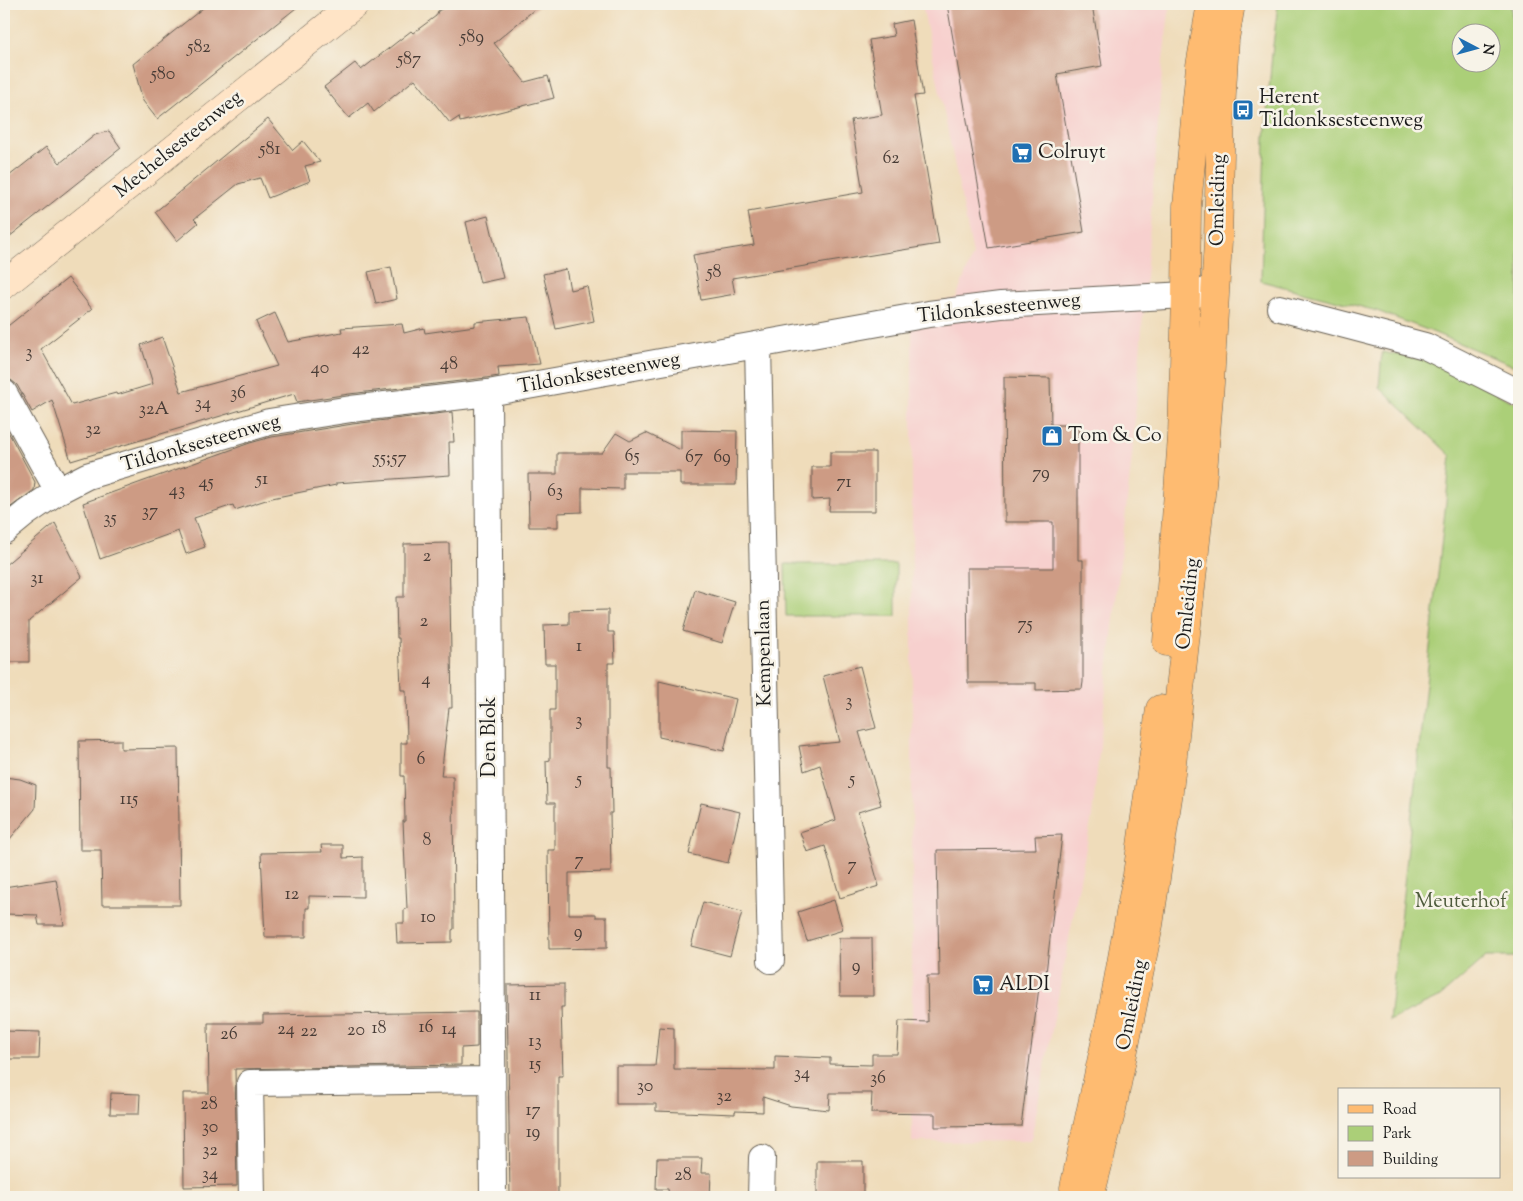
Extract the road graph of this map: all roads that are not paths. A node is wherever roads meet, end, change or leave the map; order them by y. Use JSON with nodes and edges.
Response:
{"nodes":[{"id":1,"x":354,"y":4,"type":"edge"},
{"id":2,"x":1210,"y":4,"type":"edge"},
{"id":3,"x":1230,"y":4,"type":"edge"},
{"id":4,"x":4,"y":285,"type":"edge"},
{"id":5,"x":1215,"y":288,"type":"junction"},
{"id":6,"x":1186,"y":295,"type":"junction"},
{"id":7,"x":1280,"y":308,"type":"dead end"},
{"id":8,"x":758,"y":345,"type":"junction"},
{"id":9,"x":4,"y":393,"type":"edge"},
{"id":10,"x":1519,"y":393,"type":"edge"},
{"id":11,"x":488,"y":394,"type":"junction"},
{"id":12,"x":58,"y":491,"type":"junction"},
{"id":13,"x":4,"y":531,"type":"edge"},
{"id":14,"x":771,"y":960,"type":"dead end"},
{"id":15,"x":491,"y":1080,"type":"junction"},
{"id":16,"x":762,"y":1158,"type":"dead end"},
{"id":17,"x":252,"y":1197,"type":"edge"},
{"id":18,"x":492,"y":1197,"type":"edge"},
{"id":19,"x":761,"y":1197,"type":"edge"},
{"id":20,"x":1072,"y":1197,"type":"edge"},
{"id":21,"x":1090,"y":1197,"type":"edge"}],
"edges":[{"from":1,"to":4,"type":"street","name":"Mechelsesteenweg"},
{"from":2,"to":6,"type":"main road","name":"Omleiding"},
{"from":3,"to":5,"type":"main road","name":"Omleiding"},
{"from":5,"to":6,"type":"street","name":"Tildonksesteenweg"},
{"from":5,"to":21,"type":"main road","name":"Omleiding"},
{"from":6,"to":8,"type":"street","name":"Tildonksesteenweg"},
{"from":6,"to":20,"type":"main road","name":"Omleiding"},
{"from":7,"to":10,"type":"street"},
{"from":8,"to":11,"type":"street","name":"Tildonksesteenweg"},
{"from":8,"to":14,"type":"street","name":"Kempenlaan"},
{"from":9,"to":12,"type":"street"},
{"from":11,"to":12,"type":"street","name":"Tildonksesteenweg"},
{"from":11,"to":15,"type":"street","name":"Den Blok"},
{"from":12,"to":13,"type":"street","name":"Tildonksesteenweg"},
{"from":15,"to":17,"type":"street"},
{"from":15,"to":18,"type":"street","name":"Den Blok"},
{"from":16,"to":19,"type":"street"}]}
